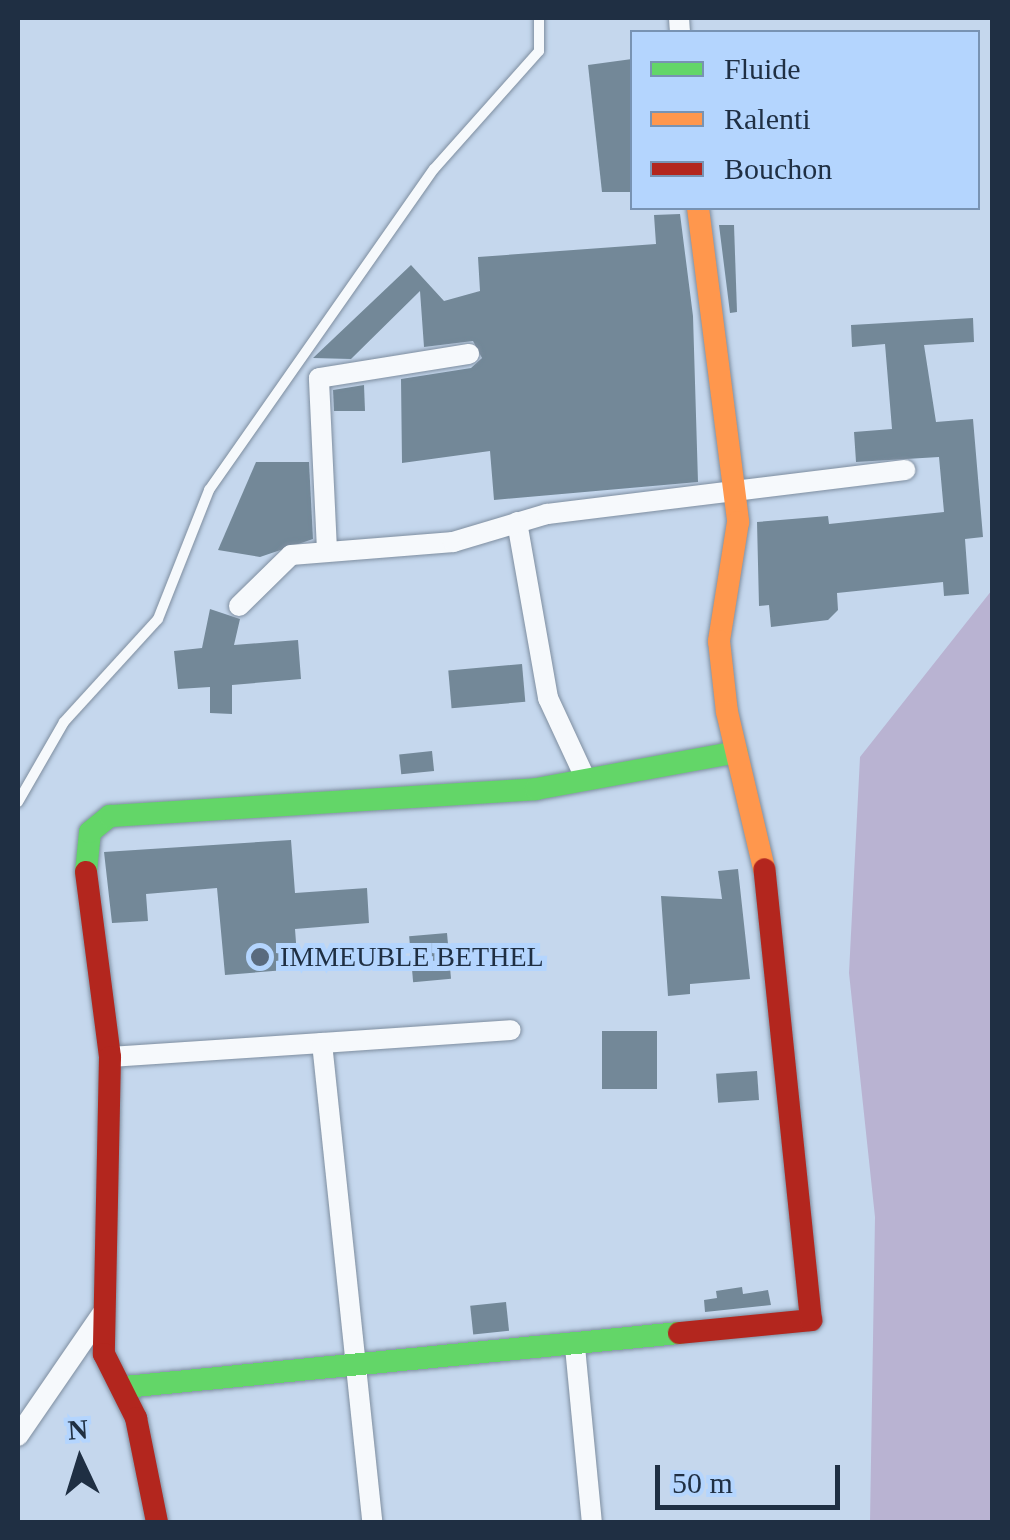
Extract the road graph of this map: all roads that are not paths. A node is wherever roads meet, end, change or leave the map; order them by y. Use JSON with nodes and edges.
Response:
{"nodes":[{"id":1,"x":539,"y":18,"type":"edge"},
{"id":2,"x":698,"y":210,"type":"edge"},
{"id":3,"x":468,"y":354,"type":"dead end"},
{"id":4,"x":905,"y":470,"type":"dead end"},
{"id":5,"x":734,"y":491,"type":"junction"},
{"id":6,"x":517,"y":522,"type":"junction"},
{"id":7,"x":327,"y":550,"type":"junction"},
{"id":8,"x":239,"y":606,"type":"dead end"},
{"id":9,"x":737,"y":752,"type":"junction"},
{"id":10,"x":586,"y":780,"type":"junction"},
{"id":11,"x":18,"y":802,"type":"edge"},
{"id":12,"x":510,"y":1030,"type":"dead end"},
{"id":13,"x":322,"y":1043,"type":"junction"},
{"id":14,"x":110,"y":1057,"type":"junction"},
{"id":15,"x":104,"y":1312,"type":"junction"},
{"id":16,"x":575,"y":1348,"type":"junction"},
{"id":17,"x":356,"y":1366,"type":"junction"},
{"id":18,"x":125,"y":1387,"type":"junction"},
{"id":19,"x":18,"y":1436,"type":"edge"},
{"id":20,"x":157,"y":1522,"type":"edge"},
{"id":21,"x":372,"y":1522,"type":"edge"},
{"id":22,"x":592,"y":1522,"type":"edge"}],
"edges":[{"from":1,"to":11,"type":"lane"},
{"from":2,"to":5,"type":"street"},
{"from":3,"to":7,"type":"street"},
{"from":4,"to":5,"type":"street"},
{"from":5,"to":6,"type":"street"},
{"from":5,"to":9,"type":"street"},
{"from":6,"to":7,"type":"street"},
{"from":6,"to":10,"type":"street"},
{"from":7,"to":8,"type":"street"},
{"from":9,"to":10,"type":"street"},
{"from":9,"to":16,"type":"street"},
{"from":10,"to":14,"type":"street"},
{"from":12,"to":13,"type":"street"},
{"from":13,"to":14,"type":"street"},
{"from":13,"to":17,"type":"street"},
{"from":14,"to":15,"type":"street"},
{"from":15,"to":18,"type":"street"},
{"from":15,"to":19,"type":"street"},
{"from":16,"to":17,"type":"street"},
{"from":16,"to":22,"type":"street"},
{"from":17,"to":18,"type":"street"},
{"from":17,"to":21,"type":"street"},
{"from":18,"to":20,"type":"street"}]}
